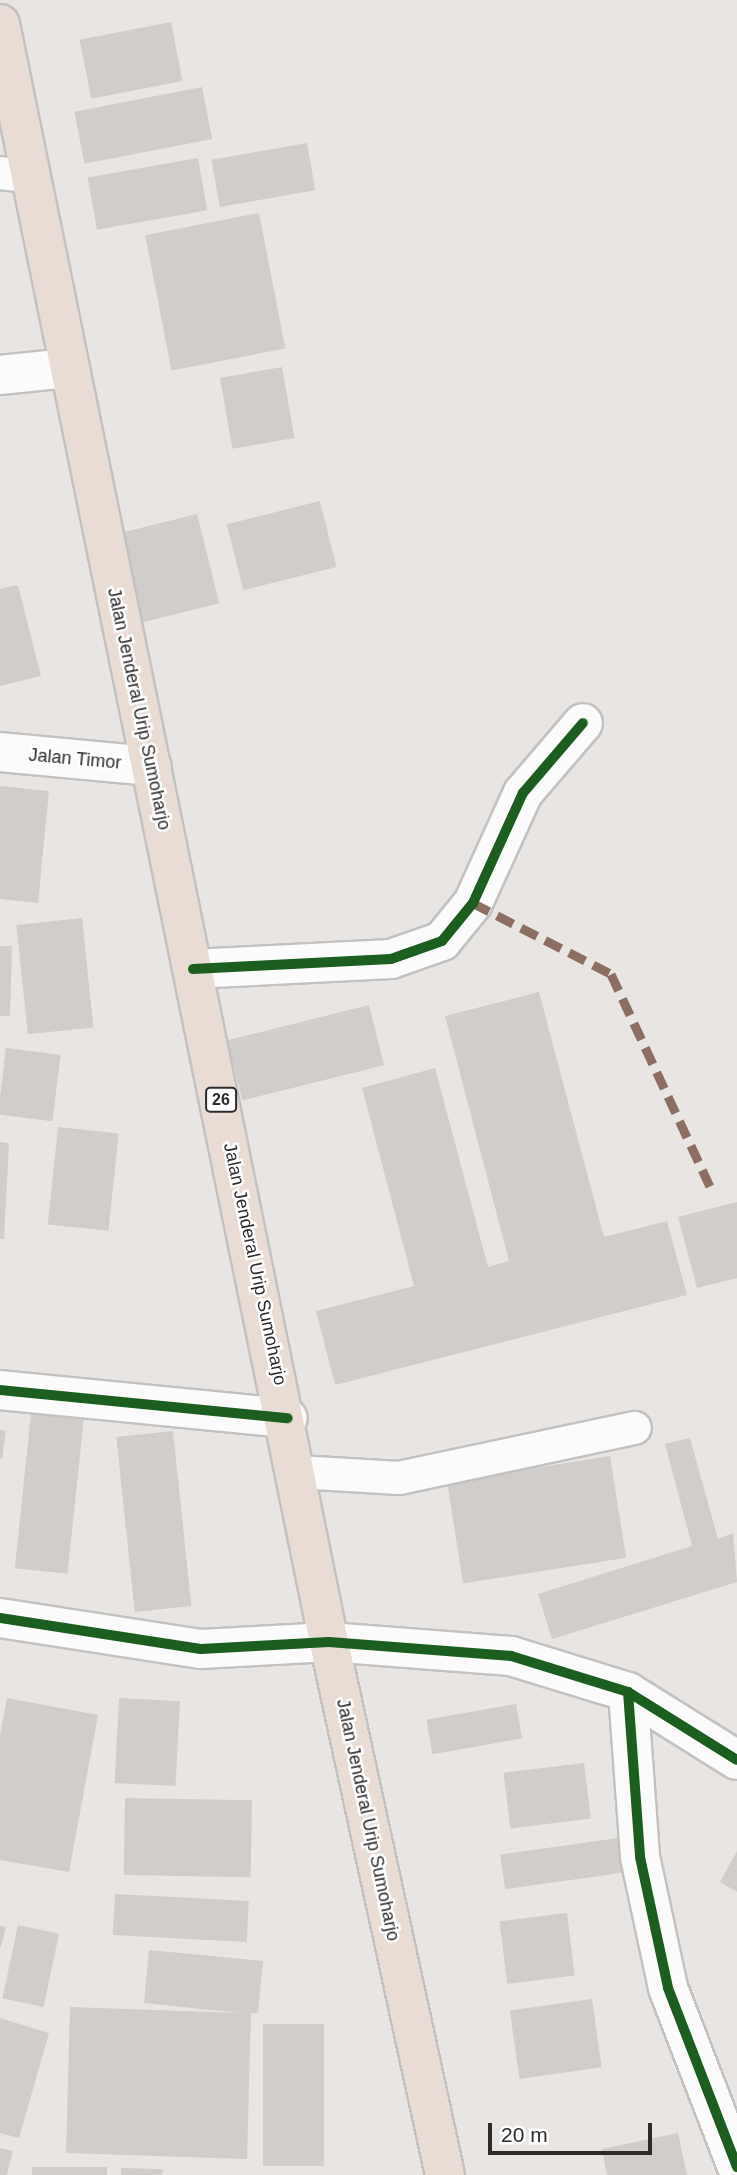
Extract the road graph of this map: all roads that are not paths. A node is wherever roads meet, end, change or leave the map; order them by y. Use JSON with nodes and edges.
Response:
{"nodes":[{"id":1,"x":0,"y":24,"type":"edge"},
{"id":2,"x":15,"y":174,"type":"edge"},
{"id":3,"x":68,"y":368,"type":"junction"},
{"id":4,"x":0,"y":375,"type":"edge"},
{"id":5,"x":583,"y":723,"type":"dead end"},
{"id":6,"x":0,"y":752,"type":"edge"},
{"id":7,"x":151,"y":766,"type":"junction"},
{"id":8,"x":193,"y":969,"type":"junction"},
{"id":9,"x":0,"y":1390,"type":"edge"},
{"id":10,"x":288,"y":1418,"type":"junction"},
{"id":11,"x":635,"y":1428,"type":"dead end"},
{"id":12,"x":299,"y":1472,"type":"junction"},
{"id":13,"x":0,"y":1618,"type":"edge"},
{"id":14,"x":329,"y":1642,"type":"junction"},
{"id":15,"x":628,"y":1692,"type":"junction"},
{"id":16,"x":737,"y":1760,"type":"edge"},
{"id":17,"x":737,"y":2167,"type":"edge"},
{"id":18,"x":445,"y":2175,"type":"edge"}],
"edges":[{"from":1,"to":2,"type":"highway","name":"Jalan Jenderal Urip Sumoharjo","number":"26"},
{"from":2,"to":3,"type":"highway","name":"Jalan Jenderal Urip Sumoharjo","number":"26"},
{"from":3,"to":4,"type":"street"},
{"from":3,"to":7,"type":"highway","name":"Jalan Jenderal Urip Sumoharjo","number":"26"},
{"from":5,"to":8,"type":"street"},
{"from":6,"to":7,"type":"street","name":"Jalan Timor"},
{"from":7,"to":8,"type":"highway","name":"Jalan Jenderal Urip Sumoharjo","number":"26"},
{"from":8,"to":10,"type":"highway","name":"Jalan Jenderal Urip Sumoharjo","number":"26"},
{"from":9,"to":10,"type":"street"},
{"from":10,"to":12,"type":"highway","name":"Jalan Jenderal Urip Sumoharjo","number":"26"},
{"from":11,"to":12,"type":"lane"},
{"from":12,"to":14,"type":"highway","name":"Jalan Jenderal Urip Sumoharjo","number":"26"},
{"from":13,"to":14,"type":"street"},
{"from":14,"to":15,"type":"street"},
{"from":14,"to":18,"type":"highway","name":"Jalan Jenderal Urip Sumoharjo","number":"26"},
{"from":15,"to":16,"type":"street"},
{"from":15,"to":17,"type":"street"}]}
